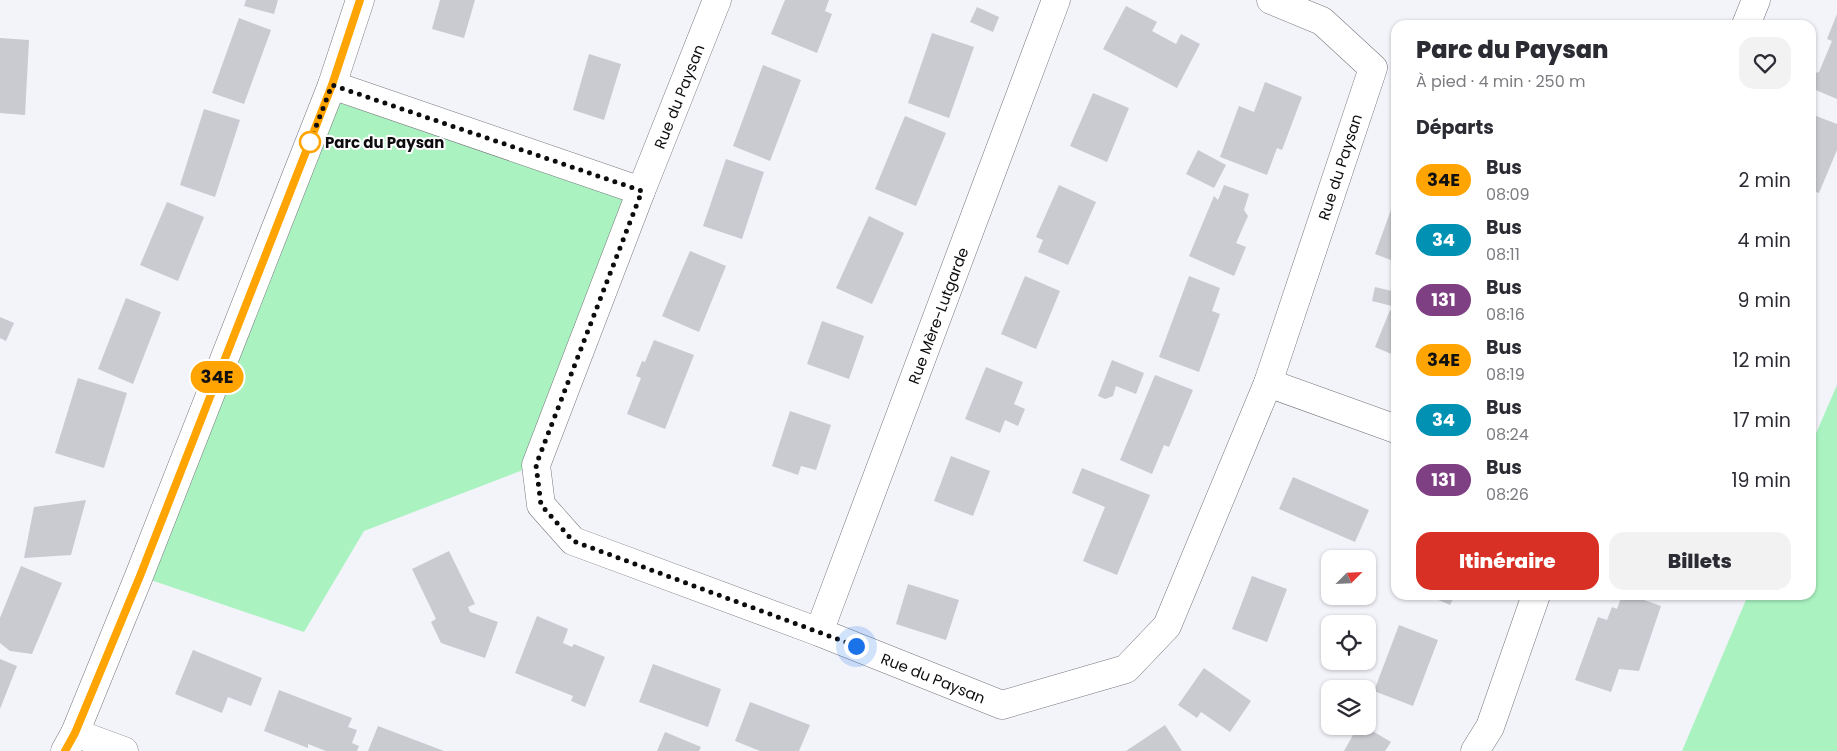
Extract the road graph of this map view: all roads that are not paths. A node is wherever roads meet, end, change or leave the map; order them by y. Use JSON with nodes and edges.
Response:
{"nodes":[{"id":1,"x":360,"y":0,"type":"edge"},
{"id":2,"x":717,"y":0,"type":"edge"},
{"id":3,"x":1056,"y":0,"type":"edge"},
{"id":4,"x":1271,"y":0,"type":"edge"},
{"id":5,"x":1756,"y":0,"type":"edge"},
{"id":6,"x":1748,"y":20,"type":"edge"},
{"id":7,"x":332,"y":85,"type":"junction"},
{"id":8,"x":642,"y":191,"type":"junction"},
{"id":9,"x":1268,"y":383,"type":"junction"},
{"id":10,"x":1391,"y":427,"type":"edge"},
{"id":11,"x":1534,"y":600,"type":"edge"},
{"id":12,"x":819,"y":632,"type":"junction"},
{"id":13,"x":70,"y":742,"type":"edge"},
{"id":14,"x":124,"y":751,"type":"edge"},
{"id":15,"x":1475,"y":751,"type":"edge"}],
"edges":[{"from":1,"to":7,"type":"street"},
{"from":2,"to":8,"type":"street","name":"Rue du Paysan"},
{"from":3,"to":12,"type":"street","name":"Rue Mère-Lutgarde"},
{"from":4,"to":9,"type":"street","name":"Rue du Paysan"},
{"from":5,"to":6,"type":"street"},
{"from":7,"to":8,"type":"street"},
{"from":7,"to":13,"type":"street"},
{"from":8,"to":12,"type":"street","name":"Rue du Paysan"},
{"from":9,"to":10,"type":"street"},
{"from":9,"to":12,"type":"street","name":"Rue du Paysan"},
{"from":11,"to":15,"type":"street"},
{"from":13,"to":14,"type":"street"}]}
